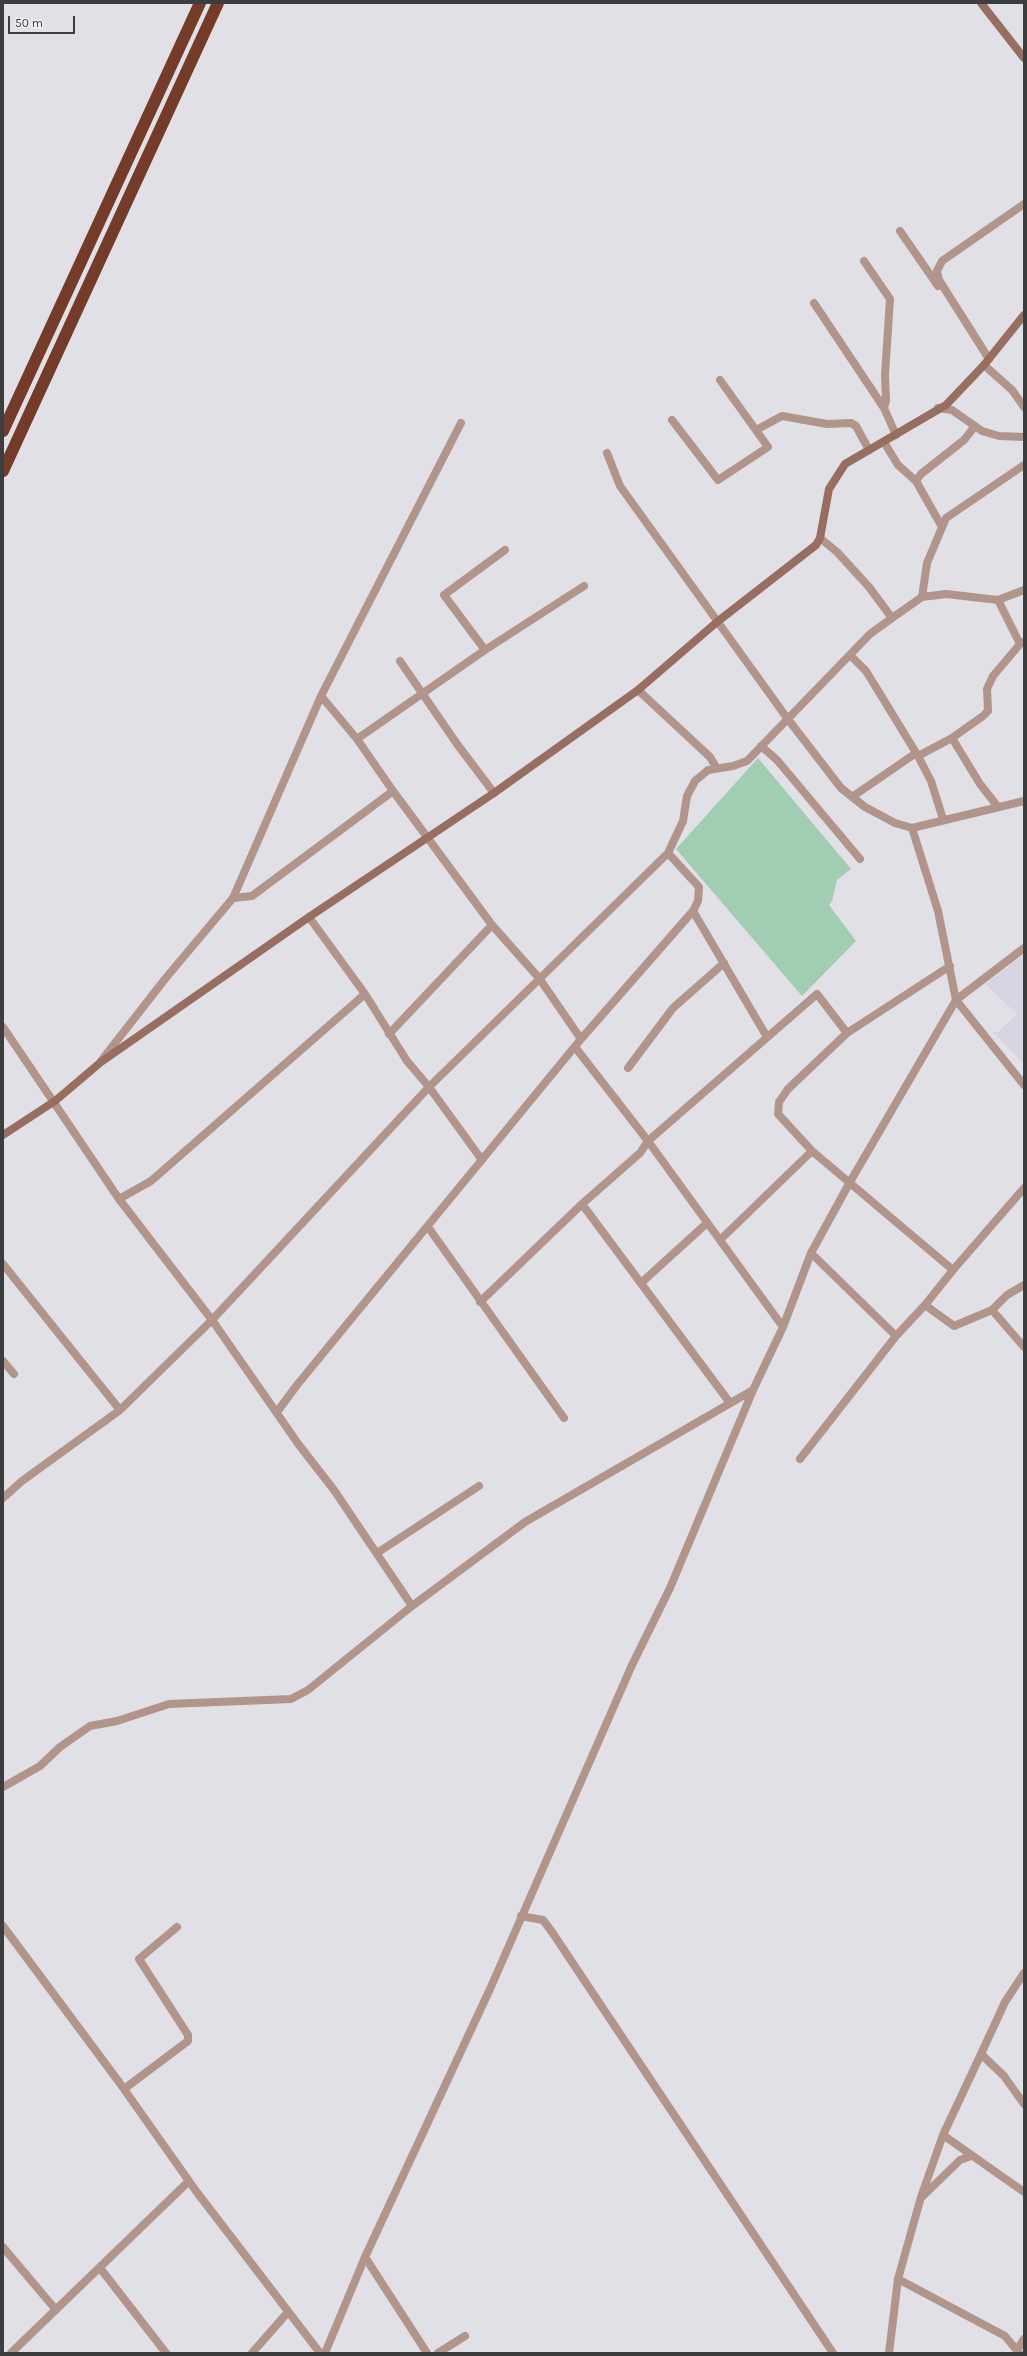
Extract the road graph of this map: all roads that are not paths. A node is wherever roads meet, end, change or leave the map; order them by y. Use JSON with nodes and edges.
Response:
{"nodes":[{"id":1,"x":200,"y":3,"type":"edge"},
{"id":2,"x":218,"y":3,"type":"edge"},
{"id":3,"x":981,"y":3,"type":"edge"},
{"id":4,"x":1024,"y":58,"type":"edge"},
{"id":5,"x":1024,"y":204,"type":"edge"},
{"id":6,"x":900,"y":231,"type":"dead end"},
{"id":7,"x":864,"y":261,"type":"dead end"},
{"id":8,"x":814,"y":303,"type":"dead end"},
{"id":9,"x":1024,"y":315,"type":"edge"},
{"id":10,"x":986,"y":362,"type":"junction"},
{"id":11,"x":720,"y":380,"type":"dead end"},
{"id":12,"x":1024,"y":407,"type":"edge"},
{"id":13,"x":884,"y":408,"type":"junction"},
{"id":14,"x":938,"y":408,"type":"junction"},
{"id":15,"x":672,"y":420,"type":"dead end"},
{"id":16,"x":461,"y":423,"type":"dead end"},
{"id":17,"x":975,"y":426,"type":"junction"},
{"id":18,"x":756,"y":430,"type":"junction"},
{"id":19,"x":3,"y":431,"type":"edge"},
{"id":20,"x":896,"y":436,"type":"junction"},
{"id":21,"x":1024,"y":437,"type":"edge"},
{"id":22,"x":884,"y":442,"type":"junction"},
{"id":23,"x":869,"y":450,"type":"junction"},
{"id":24,"x":607,"y":453,"type":"dead end"},
{"id":25,"x":1023,"y":469,"type":"edge"},
{"id":26,"x":3,"y":472,"type":"edge"},
{"id":27,"x":916,"y":481,"type":"junction"},
{"id":28,"x":942,"y":527,"type":"junction"},
{"id":29,"x":820,"y":538,"type":"junction"},
{"id":30,"x":505,"y":550,"type":"dead end"},
{"id":31,"x":584,"y":586,"type":"dead end"},
{"id":32,"x":1024,"y":590,"type":"edge"},
{"id":33,"x":922,"y":597,"type":"junction"},
{"id":34,"x":998,"y":600,"type":"junction"},
{"id":35,"x":892,"y":618,"type":"junction"},
{"id":36,"x":717,"y":622,"type":"junction"},
{"id":37,"x":1022,"y":643,"type":"edge"},
{"id":38,"x":485,"y":650,"type":"junction"},
{"id":39,"x":850,"y":655,"type":"junction"},
{"id":40,"x":400,"y":661,"type":"dead end"},
{"id":41,"x":638,"y":690,"type":"junction"},
{"id":42,"x":424,"y":694,"type":"junction"},
{"id":43,"x":320,"y":696,"type":"junction"},
{"id":44,"x":787,"y":718,"type":"junction"},
{"id":45,"x":952,"y":738,"type":"junction"},
{"id":46,"x":357,"y":739,"type":"junction"},
{"id":47,"x":761,"y":746,"type":"junction"},
{"id":48,"x":917,"y":754,"type":"junction"},
{"id":49,"x":716,"y":767,"type":"junction"},
{"id":50,"x":393,"y":791,"type":"junction"},
{"id":51,"x":494,"y":793,"type":"junction"},
{"id":52,"x":852,"y":797,"type":"junction"},
{"id":53,"x":1024,"y":801,"type":"edge"},
{"id":54,"x":998,"y":807,"type":"junction"},
{"id":55,"x":943,"y":819,"type":"junction"},
{"id":56,"x":912,"y":828,"type":"junction"},
{"id":57,"x":428,"y":837,"type":"junction"},
{"id":58,"x":668,"y":853,"type":"junction"},
{"id":59,"x":860,"y":859,"type":"dead end"},
{"id":60,"x":233,"y":898,"type":"junction"},
{"id":61,"x":693,"y":911,"type":"junction"},
{"id":62,"x":309,"y":917,"type":"junction"},
{"id":63,"x":492,"y":926,"type":"junction"},
{"id":64,"x":1024,"y":948,"type":"edge"},
{"id":65,"x":724,"y":963,"type":"junction"},
{"id":66,"x":950,"y":966,"type":"junction"},
{"id":67,"x":539,"y":978,"type":"junction"},
{"id":68,"x":365,"y":994,"type":"junction"},
{"id":69,"x":956,"y":1000,"type":"junction"},
{"id":70,"x":3,"y":1027,"type":"edge"},
{"id":71,"x":847,"y":1033,"type":"junction"},
{"id":72,"x":389,"y":1034,"type":"junction"},
{"id":73,"x":767,"y":1037,"type":"junction"},
{"id":74,"x":581,"y":1039,"type":"junction"},
{"id":75,"x":575,"y":1047,"type":"junction"},
{"id":76,"x":101,"y":1062,"type":"junction"},
{"id":77,"x":628,"y":1068,"type":"dead end"},
{"id":78,"x":1024,"y":1084,"type":"edge"},
{"id":79,"x":429,"y":1087,"type":"junction"},
{"id":80,"x":55,"y":1101,"type":"junction"},
{"id":81,"x":3,"y":1135,"type":"edge"},
{"id":82,"x":648,"y":1141,"type":"junction"},
{"id":83,"x":812,"y":1151,"type":"junction"},
{"id":84,"x":482,"y":1160,"type":"junction"},
{"id":85,"x":850,"y":1182,"type":"junction"},
{"id":86,"x":1024,"y":1188,"type":"edge"},
{"id":87,"x":119,"y":1199,"type":"junction"},
{"id":88,"x":582,"y":1204,"type":"junction"},
{"id":89,"x":707,"y":1223,"type":"junction"},
{"id":90,"x":428,"y":1227,"type":"junction"},
{"id":91,"x":720,"y":1240,"type":"junction"},
{"id":92,"x":811,"y":1253,"type":"junction"},
{"id":93,"x":3,"y":1264,"type":"edge"},
{"id":94,"x":953,"y":1270,"type":"junction"},
{"id":95,"x":641,"y":1283,"type":"junction"},
{"id":96,"x":1024,"y":1285,"type":"edge"},
{"id":97,"x":480,"y":1302,"type":"junction"},
{"id":98,"x":925,"y":1305,"type":"junction"},
{"id":99,"x":992,"y":1310,"type":"junction"},
{"id":100,"x":212,"y":1320,"type":"junction"},
{"id":101,"x":783,"y":1327,"type":"junction"},
{"id":102,"x":896,"y":1336,"type":"junction"},
{"id":103,"x":1024,"y":1347,"type":"edge"},
{"id":104,"x":3,"y":1362,"type":"edge"},
{"id":105,"x":14,"y":1374,"type":"dead end"},
{"id":106,"x":753,"y":1390,"type":"junction"},
{"id":107,"x":730,"y":1403,"type":"junction"},
{"id":108,"x":120,"y":1410,"type":"junction"},
{"id":109,"x":277,"y":1412,"type":"junction"},
{"id":110,"x":564,"y":1418,"type":"dead end"},
{"id":111,"x":800,"y":1459,"type":"dead end"},
{"id":112,"x":480,"y":1486,"type":"dead end"},
{"id":113,"x":3,"y":1498,"type":"edge"},
{"id":114,"x":377,"y":1553,"type":"junction"},
{"id":115,"x":412,"y":1606,"type":"junction"},
{"id":116,"x":3,"y":1787,"type":"edge"},
{"id":117,"x":521,"y":1916,"type":"junction"},
{"id":118,"x":3,"y":1926,"type":"edge"},
{"id":119,"x":177,"y":1927,"type":"dead end"},
{"id":120,"x":1024,"y":1973,"type":"edge"},
{"id":121,"x":981,"y":2054,"type":"junction"},
{"id":122,"x":124,"y":2089,"type":"junction"},
{"id":123,"x":1024,"y":2104,"type":"edge"},
{"id":124,"x":943,"y":2135,"type":"junction"},
{"id":125,"x":971,"y":2156,"type":"junction"},
{"id":126,"x":189,"y":2181,"type":"junction"},
{"id":127,"x":1024,"y":2192,"type":"edge"},
{"id":128,"x":921,"y":2197,"type":"junction"},
{"id":129,"x":3,"y":2247,"type":"edge"},
{"id":130,"x":365,"y":2257,"type":"junction"},
{"id":131,"x":100,"y":2268,"type":"junction"},
{"id":132,"x":898,"y":2279,"type":"junction"},
{"id":133,"x":56,"y":2310,"type":"junction"},
{"id":134,"x":288,"y":2312,"type":"junction"},
{"id":135,"x":465,"y":2336,"type":"dead end"},
{"id":136,"x":1024,"y":2339,"type":"edge"},
{"id":137,"x":1018,"y":2351,"type":"edge"},
{"id":138,"x":11,"y":2353,"type":"edge"},
{"id":139,"x":166,"y":2353,"type":"edge"},
{"id":140,"x":252,"y":2353,"type":"edge"},
{"id":141,"x":320,"y":2353,"type":"edge"},
{"id":142,"x":325,"y":2353,"type":"edge"},
{"id":143,"x":427,"y":2353,"type":"edge"},
{"id":144,"x":438,"y":2353,"type":"edge"},
{"id":145,"x":833,"y":2353,"type":"edge"},
{"id":146,"x":889,"y":2353,"type":"edge"}],
"edges":[{"from":1,"to":19,"type":"highway"},
{"from":2,"to":26,"type":"highway"},
{"from":3,"to":4,"type":"street"},
{"from":5,"to":10,"type":"street"},
{"from":6,"to":10,"type":"street"},
{"from":7,"to":13,"type":"street"},
{"from":8,"to":13,"type":"street"},
{"from":9,"to":10,"type":"street"},
{"from":10,"to":12,"type":"street"},
{"from":10,"to":14,"type":"street"},
{"from":11,"to":18,"type":"street"},
{"from":13,"to":20,"type":"street"},
{"from":14,"to":17,"type":"street"},
{"from":14,"to":20,"type":"street"},
{"from":15,"to":18,"type":"street"},
{"from":16,"to":43,"type":"street"},
{"from":17,"to":21,"type":"street"},
{"from":17,"to":27,"type":"street"},
{"from":18,"to":23,"type":"street"},
{"from":20,"to":22,"type":"street"},
{"from":22,"to":23,"type":"street"},
{"from":22,"to":27,"type":"street"},
{"from":23,"to":29,"type":"street"},
{"from":24,"to":36,"type":"street"},
{"from":25,"to":28,"type":"street"},
{"from":27,"to":28,"type":"street"},
{"from":28,"to":33,"type":"street"},
{"from":29,"to":35,"type":"street"},
{"from":29,"to":36,"type":"street"},
{"from":30,"to":38,"type":"street"},
{"from":31,"to":38,"type":"street"},
{"from":32,"to":34,"type":"street"},
{"from":33,"to":34,"type":"street"},
{"from":33,"to":35,"type":"street"},
{"from":34,"to":37,"type":"street"},
{"from":35,"to":39,"type":"street"},
{"from":36,"to":41,"type":"street"},
{"from":36,"to":44,"type":"street"},
{"from":37,"to":45,"type":"street"},
{"from":38,"to":42,"type":"street"},
{"from":39,"to":44,"type":"street"},
{"from":39,"to":48,"type":"street"},
{"from":40,"to":42,"type":"street"},
{"from":41,"to":49,"type":"street"},
{"from":41,"to":51,"type":"street"},
{"from":42,"to":46,"type":"street"},
{"from":42,"to":51,"type":"street"},
{"from":43,"to":46,"type":"street"},
{"from":43,"to":60,"type":"street"},
{"from":44,"to":47,"type":"street"},
{"from":44,"to":52,"type":"street"},
{"from":45,"to":48,"type":"street"},
{"from":45,"to":54,"type":"street"},
{"from":46,"to":50,"type":"street"},
{"from":47,"to":49,"type":"street"},
{"from":47,"to":59,"type":"street"},
{"from":48,"to":52,"type":"street"},
{"from":48,"to":55,"type":"street"},
{"from":49,"to":58,"type":"street"},
{"from":50,"to":57,"type":"street"},
{"from":50,"to":60,"type":"street"},
{"from":51,"to":57,"type":"street"},
{"from":52,"to":56,"type":"street"},
{"from":53,"to":54,"type":"street"},
{"from":54,"to":55,"type":"street"},
{"from":55,"to":56,"type":"street"},
{"from":56,"to":66,"type":"street"},
{"from":57,"to":62,"type":"street"},
{"from":57,"to":63,"type":"street"},
{"from":58,"to":61,"type":"street"},
{"from":58,"to":67,"type":"street"},
{"from":60,"to":76,"type":"street"},
{"from":61,"to":65,"type":"street"},
{"from":61,"to":74,"type":"street"},
{"from":62,"to":68,"type":"street"},
{"from":62,"to":76,"type":"street"},
{"from":63,"to":67,"type":"street"},
{"from":63,"to":72,"type":"street"},
{"from":64,"to":69,"type":"street"},
{"from":65,"to":73,"type":"street"},
{"from":65,"to":77,"type":"street"},
{"from":66,"to":69,"type":"street"},
{"from":66,"to":71,"type":"street"},
{"from":67,"to":74,"type":"street"},
{"from":67,"to":79,"type":"street"},
{"from":68,"to":72,"type":"street"},
{"from":68,"to":87,"type":"street"},
{"from":69,"to":78,"type":"street"},
{"from":69,"to":85,"type":"street"},
{"from":70,"to":80,"type":"street"},
{"from":71,"to":73,"type":"street"},
{"from":71,"to":83,"type":"street"},
{"from":72,"to":79,"type":"street"},
{"from":73,"to":82,"type":"street"},
{"from":74,"to":75,"type":"street"},
{"from":75,"to":82,"type":"street"},
{"from":75,"to":84,"type":"street"},
{"from":76,"to":80,"type":"street"},
{"from":79,"to":84,"type":"street"},
{"from":79,"to":100,"type":"street"},
{"from":80,"to":81,"type":"street"},
{"from":80,"to":87,"type":"street"},
{"from":82,"to":88,"type":"street"},
{"from":82,"to":89,"type":"street"},
{"from":83,"to":85,"type":"street"},
{"from":83,"to":91,"type":"street"},
{"from":84,"to":90,"type":"street"},
{"from":85,"to":92,"type":"street"},
{"from":85,"to":94,"type":"street"},
{"from":86,"to":94,"type":"street"},
{"from":87,"to":100,"type":"street"},
{"from":88,"to":95,"type":"street"},
{"from":88,"to":97,"type":"street"},
{"from":89,"to":91,"type":"street"},
{"from":89,"to":95,"type":"street"},
{"from":90,"to":97,"type":"street"},
{"from":90,"to":109,"type":"street"},
{"from":91,"to":101,"type":"street"},
{"from":92,"to":101,"type":"street"},
{"from":92,"to":102,"type":"street"},
{"from":93,"to":108,"type":"street"},
{"from":94,"to":98,"type":"street"},
{"from":95,"to":107,"type":"street"},
{"from":96,"to":99,"type":"street"},
{"from":97,"to":110,"type":"street"},
{"from":98,"to":99,"type":"street"},
{"from":98,"to":102,"type":"street"},
{"from":99,"to":103,"type":"street"},
{"from":100,"to":108,"type":"street"},
{"from":100,"to":109,"type":"street"},
{"from":101,"to":106,"type":"street"},
{"from":102,"to":111,"type":"street"},
{"from":104,"to":105,"type":"street"},
{"from":106,"to":107,"type":"street"},
{"from":106,"to":117,"type":"street"},
{"from":107,"to":115,"type":"street"},
{"from":108,"to":113,"type":"street"},
{"from":109,"to":114,"type":"street"},
{"from":112,"to":114,"type":"street"},
{"from":114,"to":115,"type":"street"},
{"from":115,"to":116,"type":"street"},
{"from":117,"to":130,"type":"street"},
{"from":117,"to":145,"type":"street"},
{"from":118,"to":122,"type":"street"},
{"from":119,"to":122,"type":"street"},
{"from":120,"to":121,"type":"street"},
{"from":121,"to":123,"type":"street"},
{"from":121,"to":124,"type":"street"},
{"from":122,"to":126,"type":"street"},
{"from":124,"to":125,"type":"street"},
{"from":124,"to":128,"type":"street"},
{"from":125,"to":127,"type":"street"},
{"from":125,"to":128,"type":"street"},
{"from":126,"to":131,"type":"street"},
{"from":126,"to":134,"type":"street"},
{"from":128,"to":132,"type":"street"},
{"from":129,"to":133,"type":"street"},
{"from":130,"to":142,"type":"street"},
{"from":130,"to":143,"type":"street"},
{"from":131,"to":133,"type":"street"},
{"from":131,"to":139,"type":"street"},
{"from":132,"to":137,"type":"street"},
{"from":132,"to":146,"type":"street"},
{"from":133,"to":138,"type":"street"},
{"from":134,"to":140,"type":"street"},
{"from":134,"to":141,"type":"street"},
{"from":135,"to":144,"type":"street"},
{"from":136,"to":137,"type":"street"}]}
